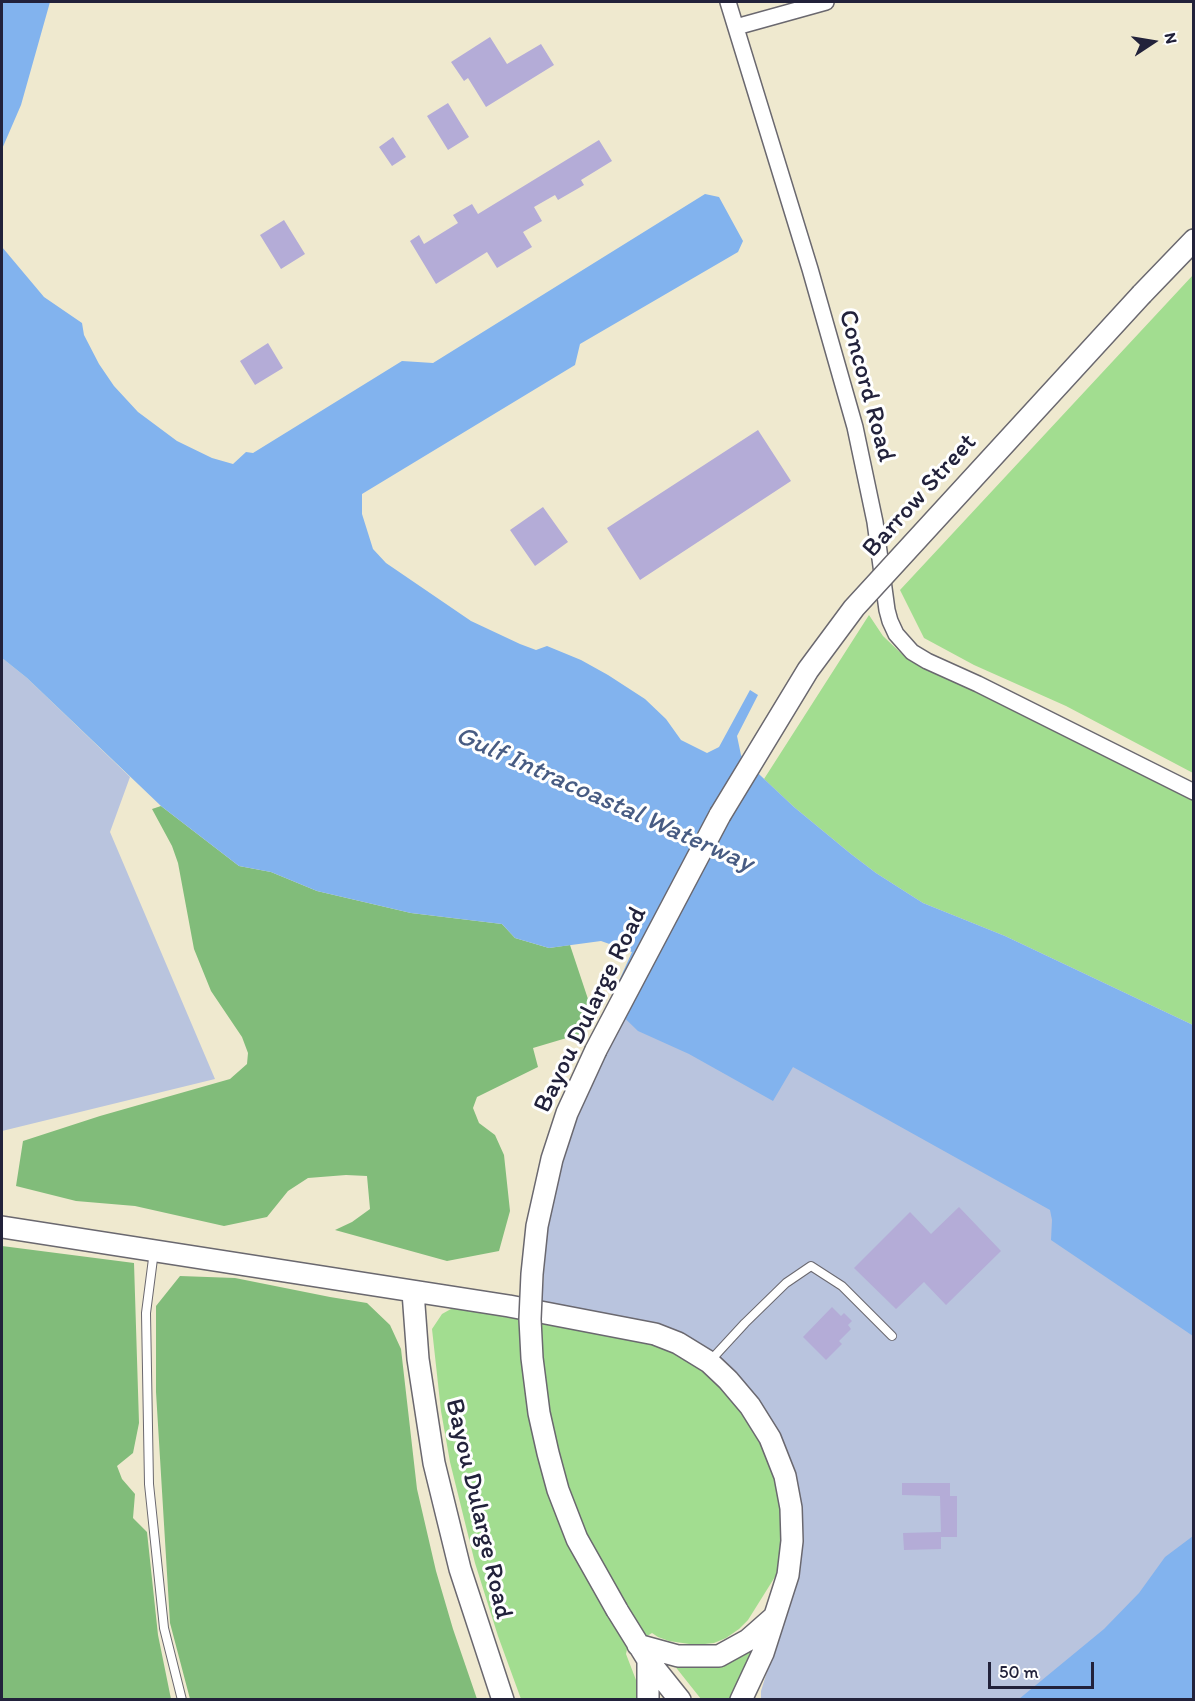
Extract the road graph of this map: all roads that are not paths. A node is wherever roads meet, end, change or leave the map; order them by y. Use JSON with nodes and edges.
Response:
{"nodes":[{"id":1,"x":728,"y":2,"type":"edge"},
{"id":2,"x":825,"y":2,"type":"edge"},
{"id":3,"x":736,"y":27,"type":"junction"},
{"id":4,"x":1194,"y":240,"type":"edge"},
{"id":5,"x":1194,"y":792,"type":"edge"},
{"id":6,"x":720,"y":815,"type":"joint"},
{"id":7,"x":2,"y":1227,"type":"edge"},
{"id":8,"x":154,"y":1251,"type":"junction"},
{"id":9,"x":413,"y":1292,"type":"junction"},
{"id":10,"x":892,"y":1336,"type":"dead end"},
{"id":11,"x":709,"y":1362,"type":"junction"},
{"id":12,"x":773,"y":1617,"type":"junction"},
{"id":13,"x":644,"y":1653,"type":"junction"},
{"id":14,"x":182,"y":1700,"type":"edge"},
{"id":15,"x":502,"y":1700,"type":"edge"},
{"id":16,"x":648,"y":1700,"type":"edge"},
{"id":17,"x":680,"y":1700,"type":"edge"},
{"id":18,"x":741,"y":1700,"type":"edge"}],
"edges":[{"from":1,"to":3,"type":"street","name":"Concord Road"},
{"from":2,"to":3,"type":"street"},
{"from":3,"to":5,"type":"street","name":"Concord Road"},
{"from":4,"to":6,"type":"main road","name":"Barrow Street","bridge":true},
{"from":6,"to":13,"type":"main road","name":"Bayou Dularge Road","bridge":true},
{"from":7,"to":8,"type":"main road"},
{"from":8,"to":9,"type":"main road"},
{"from":8,"to":14,"type":"lane"},
{"from":9,"to":11,"type":"main road"},
{"from":9,"to":15,"type":"main road","name":"Bayou Dularge Road"},
{"from":10,"to":11,"type":"lane"},
{"from":11,"to":12,"type":"main road"},
{"from":12,"to":13,"type":"main road"},
{"from":12,"to":18,"type":"main road"},
{"from":13,"to":16,"type":"main road"},
{"from":13,"to":17,"type":"main road","name":"Bayou Dularge Road"}]}
